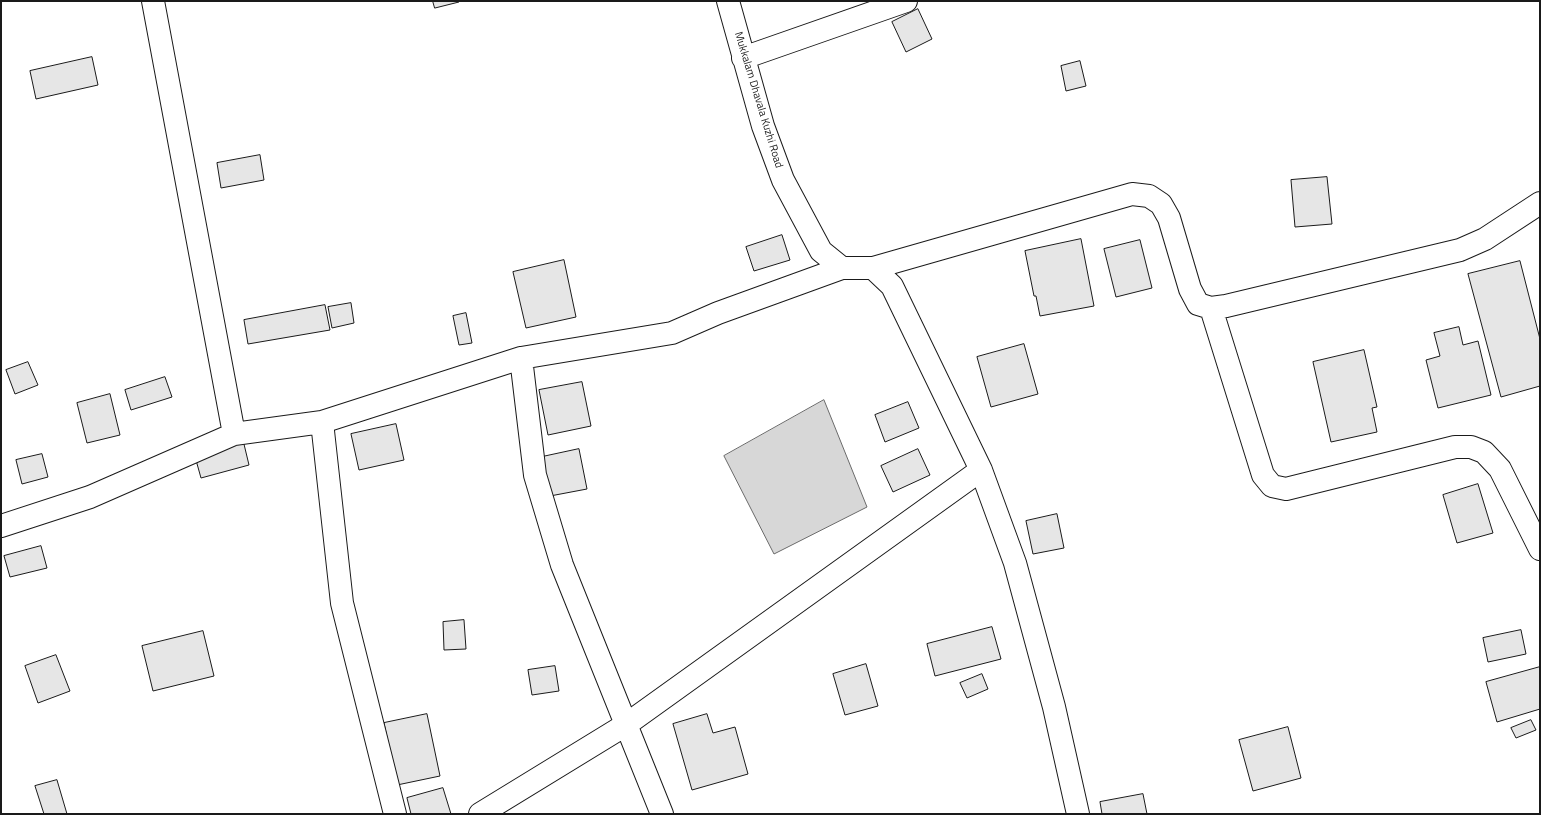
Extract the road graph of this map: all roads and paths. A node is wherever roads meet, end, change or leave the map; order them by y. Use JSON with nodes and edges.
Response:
{"nodes":[{"id":1,"x":153,"y":1,"type":"edge"},
{"id":2,"x":728,"y":1,"type":"edge"},
{"id":3,"x":906,"y":1,"type":"edge"},
{"id":4,"x":743,"y":58,"type":"junction"},
{"id":5,"x":1540,"y":203,"type":"edge"},
{"id":6,"x":842,"y":268,"type":"junction"},
{"id":7,"x":873,"y":268,"type":"junction"},
{"id":8,"x":1210,"y":308,"type":"junction"},
{"id":9,"x":521,"y":358,"type":"junction"},
{"id":10,"x":322,"y":422,"type":"junction"},
{"id":11,"x":234,"y":434,"type":"junction"},
{"id":12,"x":981,"y":470,"type":"junction"},
{"id":13,"x":1,"y":526,"type":"edge"},
{"id":14,"x":1540,"y":549,"type":"edge"},
{"id":15,"x":627,"y":724,"type":"junction"},
{"id":16,"x":395,"y":814,"type":"edge"},
{"id":17,"x":480,"y":814,"type":"edge"},
{"id":18,"x":662,"y":814,"type":"edge"},
{"id":19,"x":1078,"y":814,"type":"edge"}],
"edges":[{"from":1,"to":11,"type":"street"},
{"from":2,"to":4,"type":"street","name":"Mukkalam Dhavala Kuzhi Road"},
{"from":3,"to":4,"type":"street"},
{"from":4,"to":6,"type":"street","name":"Mukkalam Dhavala Kuzhi Road"},
{"from":5,"to":8,"type":"street"},
{"from":6,"to":7,"type":"street"},
{"from":6,"to":9,"type":"street"},
{"from":7,"to":8,"type":"street"},
{"from":7,"to":12,"type":"street"},
{"from":8,"to":14,"type":"street"},
{"from":9,"to":10,"type":"street"},
{"from":9,"to":15,"type":"street"},
{"from":10,"to":11,"type":"street"},
{"from":10,"to":16,"type":"street"},
{"from":11,"to":13,"type":"street"},
{"from":12,"to":15,"type":"street"},
{"from":12,"to":19,"type":"street"},
{"from":15,"to":17,"type":"street"},
{"from":15,"to":18,"type":"street"}]}
